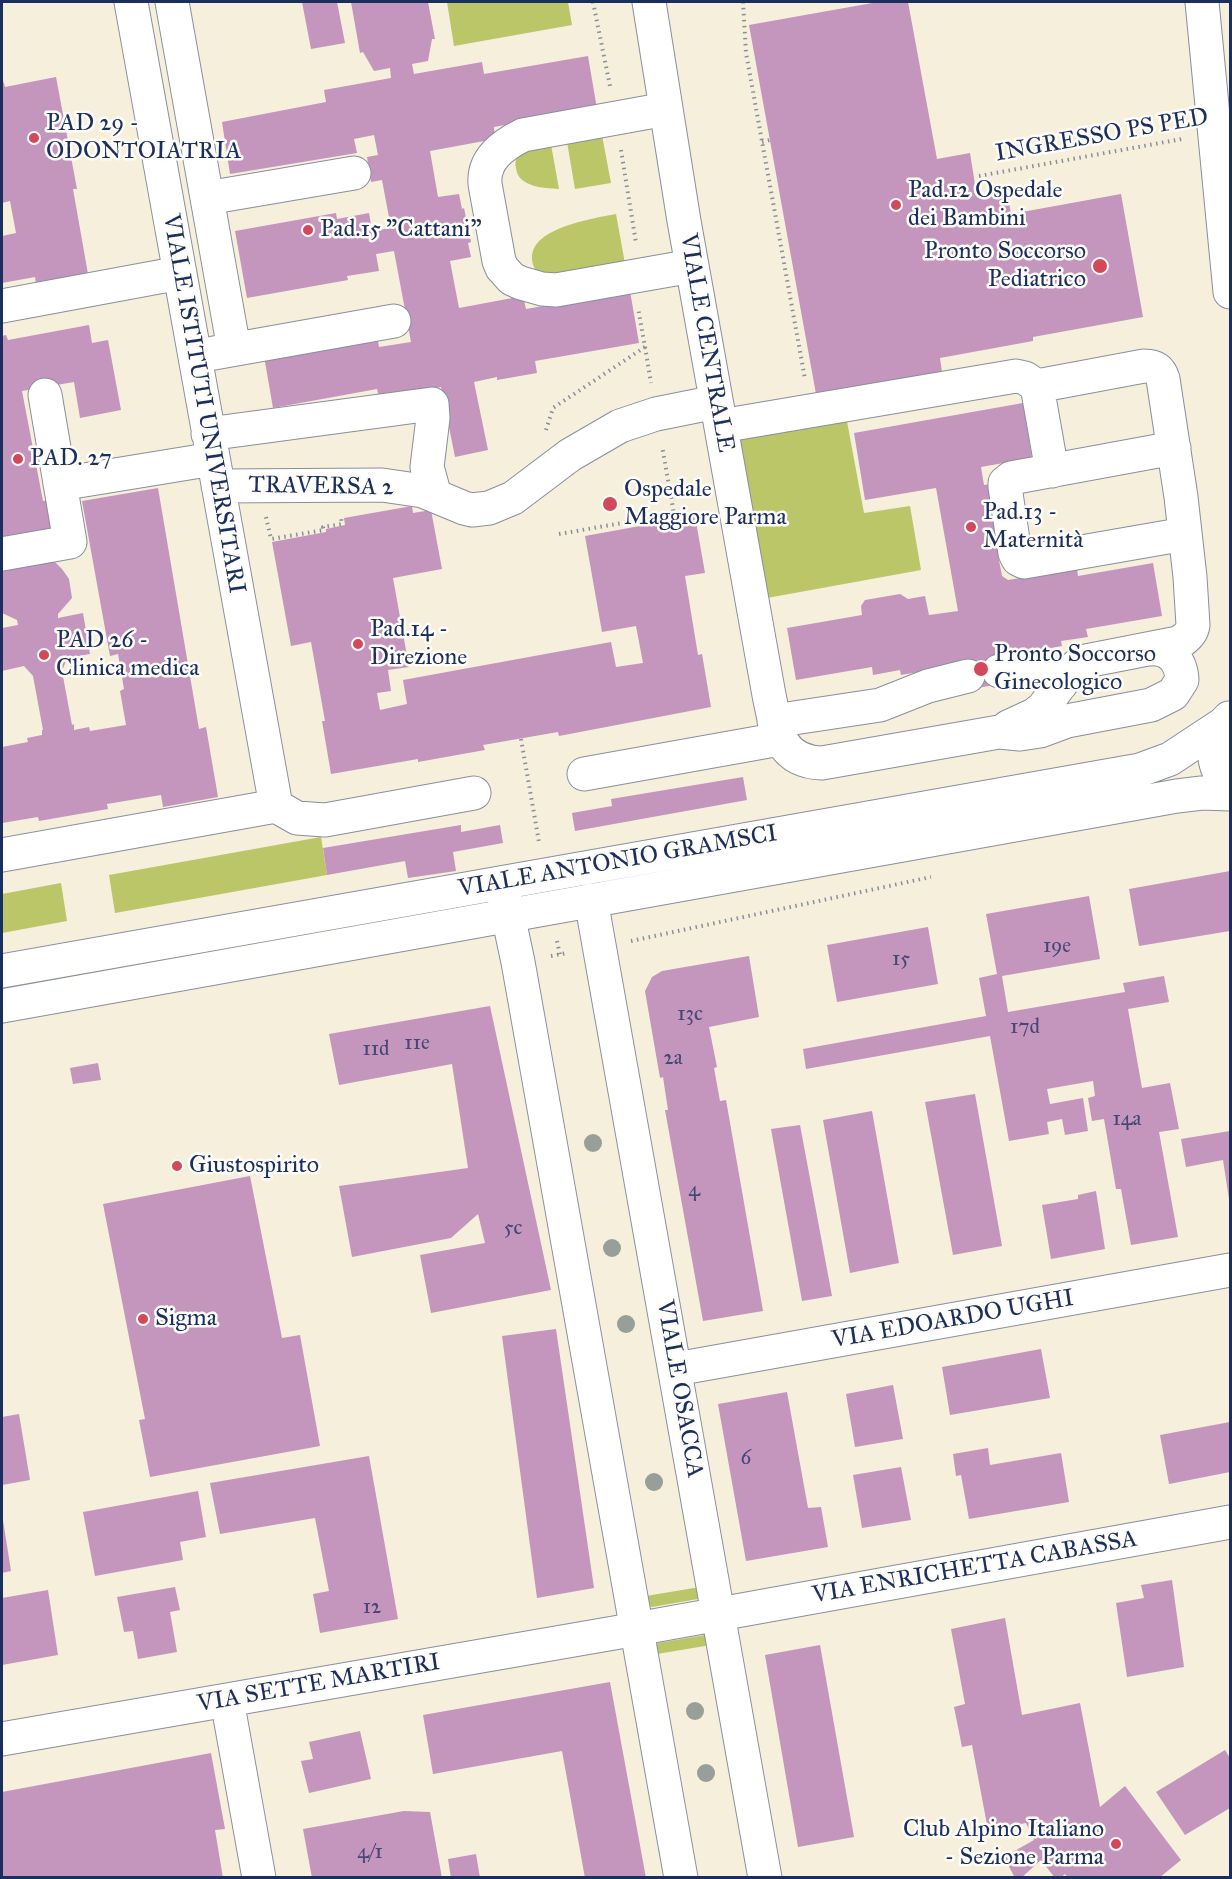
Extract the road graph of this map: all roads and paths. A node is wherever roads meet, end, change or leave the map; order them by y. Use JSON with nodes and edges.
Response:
{"nodes":[{"id":1,"x":131,"y":2,"type":"edge"},
{"id":2,"x":172,"y":2,"type":"edge"},
{"id":3,"x":649,"y":2,"type":"edge"},
{"id":4,"x":743,"y":2,"type":"edge"},
{"id":5,"x":1202,"y":2,"type":"edge"},
{"id":6,"x":666,"y":109,"type":"junction"},
{"id":7,"x":1216,"y":134,"type":"junction"},
{"id":8,"x":770,"y":140,"type":"dead end"},
{"id":9,"x":762,"y":142,"type":"junction"},
{"id":10,"x":354,"y":173,"type":"dead end"},
{"id":11,"x":979,"y":176,"type":"dead end"},
{"id":12,"x":206,"y":193,"type":"junction"},
{"id":13,"x":165,"y":194,"type":"junction"},
{"id":14,"x":1228,"y":249,"type":"edge"},
{"id":15,"x":692,"y":266,"type":"junction"},
{"id":16,"x":180,"y":273,"type":"junction"},
{"id":17,"x":1230,"y":292,"type":"edge"},
{"id":18,"x":636,"y":298,"type":"dead end"},
{"id":19,"x":2,"y":306,"type":"edge"},
{"id":20,"x":394,"y":321,"type":"dead end"},
{"id":21,"x":645,"y":347,"type":"junction"},
{"id":22,"x":234,"y":350,"type":"junction"},
{"id":23,"x":194,"y":356,"type":"junction"},
{"id":24,"x":1037,"y":386,"type":"junction"},
{"id":25,"x":45,"y":396,"type":"dead end"},
{"id":26,"x":811,"y":411,"type":"junction"},
{"id":27,"x":656,"y":414,"type":"junction"},
{"id":28,"x":719,"y":414,"type":"junction"},
{"id":29,"x":544,"y":435,"type":"dead end"},
{"id":30,"x":1174,"y":448,"type":"junction"},
{"id":31,"x":213,"y":459,"type":"junction"},
{"id":32,"x":1052,"y":471,"type":"junction"},
{"id":33,"x":60,"y":484,"type":"junction"},
{"id":34,"x":435,"y":496,"type":"junction"},
{"id":35,"x":559,"y":534,"type":"dead end"},
{"id":36,"x":1185,"y":534,"type":"junction"},
{"id":37,"x":2,"y":554,"type":"edge"},
{"id":38,"x":1149,"y":649,"type":"junction"},
{"id":39,"x":1061,"y":684,"type":"junction"},
{"id":40,"x":1228,"y":719,"type":"edge"},
{"id":41,"x":777,"y":730,"type":"junction"},
{"id":42,"x":999,"y":732,"type":"junction"},
{"id":43,"x":584,"y":774,"type":"dead end"},
{"id":44,"x":1230,"y":786,"type":"edge"},
{"id":45,"x":474,"y":793,"type":"dead end"},
{"id":46,"x":1230,"y":794,"type":"edge"},
{"id":47,"x":276,"y":806,"type":"junction"},
{"id":48,"x":2,"y":855,"type":"edge"},
{"id":49,"x":501,"y":883,"type":"junction"},
{"id":50,"x":591,"y":900,"type":"junction"},
{"id":51,"x":508,"y":915,"type":"junction"},
{"id":52,"x":2,"y":971,"type":"edge"},
{"id":53,"x":2,"y":1006,"type":"edge"},
{"id":54,"x":1230,"y":1270,"type":"edge"},
{"id":55,"x":676,"y":1369,"type":"junction"},
{"id":56,"x":1230,"y":1522,"type":"edge"},
{"id":57,"x":719,"y":1614,"type":"junction"},
{"id":58,"x":636,"y":1629,"type":"junction"},
{"id":59,"x":227,"y":1700,"type":"junction"},
{"id":60,"x":2,"y":1739,"type":"edge"},
{"id":61,"x":259,"y":1878,"type":"edge"},
{"id":62,"x":681,"y":1878,"type":"edge"},
{"id":63,"x":765,"y":1878,"type":"edge"}],
"edges":[{"from":1,"to":13,"type":"street","name":"VIALE ISTITUTI UNIVERSITARI"},
{"from":2,"to":12,"type":"street"},
{"from":3,"to":6,"type":"street","name":"VIALE CENTRALE"},
{"from":4,"to":9,"type":"path"},
{"from":5,"to":7,"type":"street"},
{"from":6,"to":15,"type":"street","name":"VIALE CENTRALE"},
{"from":6,"to":15,"type":"street"},
{"from":7,"to":11,"type":"path","name":"INGRESSO PS PED"},
{"from":7,"to":14,"type":"street"},
{"from":8,"to":9,"type":"path"},
{"from":9,"to":26,"type":"path"},
{"from":10,"to":12,"type":"street"},
{"from":12,"to":13,"type":"street"},
{"from":12,"to":22,"type":"street"},
{"from":13,"to":16,"type":"street","name":"VIALE ISTITUTI UNIVERSITARI"},
{"from":14,"to":17,"type":"street"},
{"from":15,"to":28,"type":"street","name":"VIALE CENTRALE"},
{"from":16,"to":19,"type":"street"},
{"from":16,"to":23,"type":"street","name":"VIALE ISTITUTI UNIVERSITARI"},
{"from":18,"to":21,"type":"path"},
{"from":20,"to":22,"type":"street"},
{"from":21,"to":27,"type":"path"},
{"from":21,"to":29,"type":"path"},
{"from":22,"to":23,"type":"street"},
{"from":23,"to":31,"type":"street","name":"VIALE ISTITUTI UNIVERSITARI"},
{"from":24,"to":26,"type":"street","name":"TRAVERSA 2"},
{"from":24,"to":30,"type":"street"},
{"from":24,"to":32,"type":"street"},
{"from":25,"to":33,"type":"street"},
{"from":26,"to":28,"type":"street","name":"TRAVERSA 2"},
{"from":27,"to":28,"type":"street","name":"TRAVERSA 2"},
{"from":27,"to":34,"type":"street","name":"TRAVERSA 2"},
{"from":27,"to":35,"type":"path"},
{"from":28,"to":41,"type":"street","name":"VIALE CENTRALE"},
{"from":30,"to":32,"type":"street"},
{"from":30,"to":36,"type":"street"},
{"from":31,"to":33,"type":"street"},
{"from":31,"to":34,"type":"street","name":"TRAVERSA 2"},
{"from":31,"to":34,"type":"street"},
{"from":31,"to":47,"type":"street","name":"VIALE ISTITUTI UNIVERSITARI"},
{"from":32,"to":36,"type":"street"},
{"from":33,"to":37,"type":"street"},
{"from":36,"to":38,"type":"street"},
{"from":38,"to":39,"type":"street"},
{"from":38,"to":42,"type":"street"},
{"from":39,"to":41,"type":"street"},
{"from":39,"to":42,"type":"street"},
{"from":40,"to":44,"type":"street","name":"VIALE ANTONIO GRAMSCI"},
{"from":40,"to":49,"type":"street","name":"VIALE ANTONIO GRAMSCI"},
{"from":41,"to":42,"type":"street"},
{"from":41,"to":43,"type":"street"},
{"from":45,"to":47,"type":"street"},
{"from":46,"to":50,"type":"street","name":"VIALE ANTONIO GRAMSCI"},
{"from":47,"to":48,"type":"street"},
{"from":49,"to":51,"type":"street"},
{"from":49,"to":52,"type":"street","name":"VIALE ANTONIO GRAMSCI"},
{"from":50,"to":51,"type":"street","name":"VIALE ANTONIO GRAMSCI"},
{"from":50,"to":55,"type":"street","name":"VIALE OSACCA"},
{"from":51,"to":53,"type":"street","name":"VIALE ANTONIO GRAMSCI"},
{"from":51,"to":58,"type":"street"},
{"from":54,"to":55,"type":"street","name":"VIA EDOARDO UGHI"},
{"from":55,"to":57,"type":"street","name":"VIALE OSACCA"},
{"from":56,"to":57,"type":"street","name":"VIA ENRICHETTA CABASSA"},
{"from":57,"to":58,"type":"street","name":"VIA ENRICHETTA CABASSA"},
{"from":57,"to":63,"type":"street","name":"VIALE OSACCA"},
{"from":58,"to":59,"type":"street","name":"VIA SETTE MARTIRI"},
{"from":58,"to":62,"type":"street"},
{"from":59,"to":60,"type":"street","name":"VIA SETTE MARTIRI"},
{"from":59,"to":61,"type":"street"}]}
